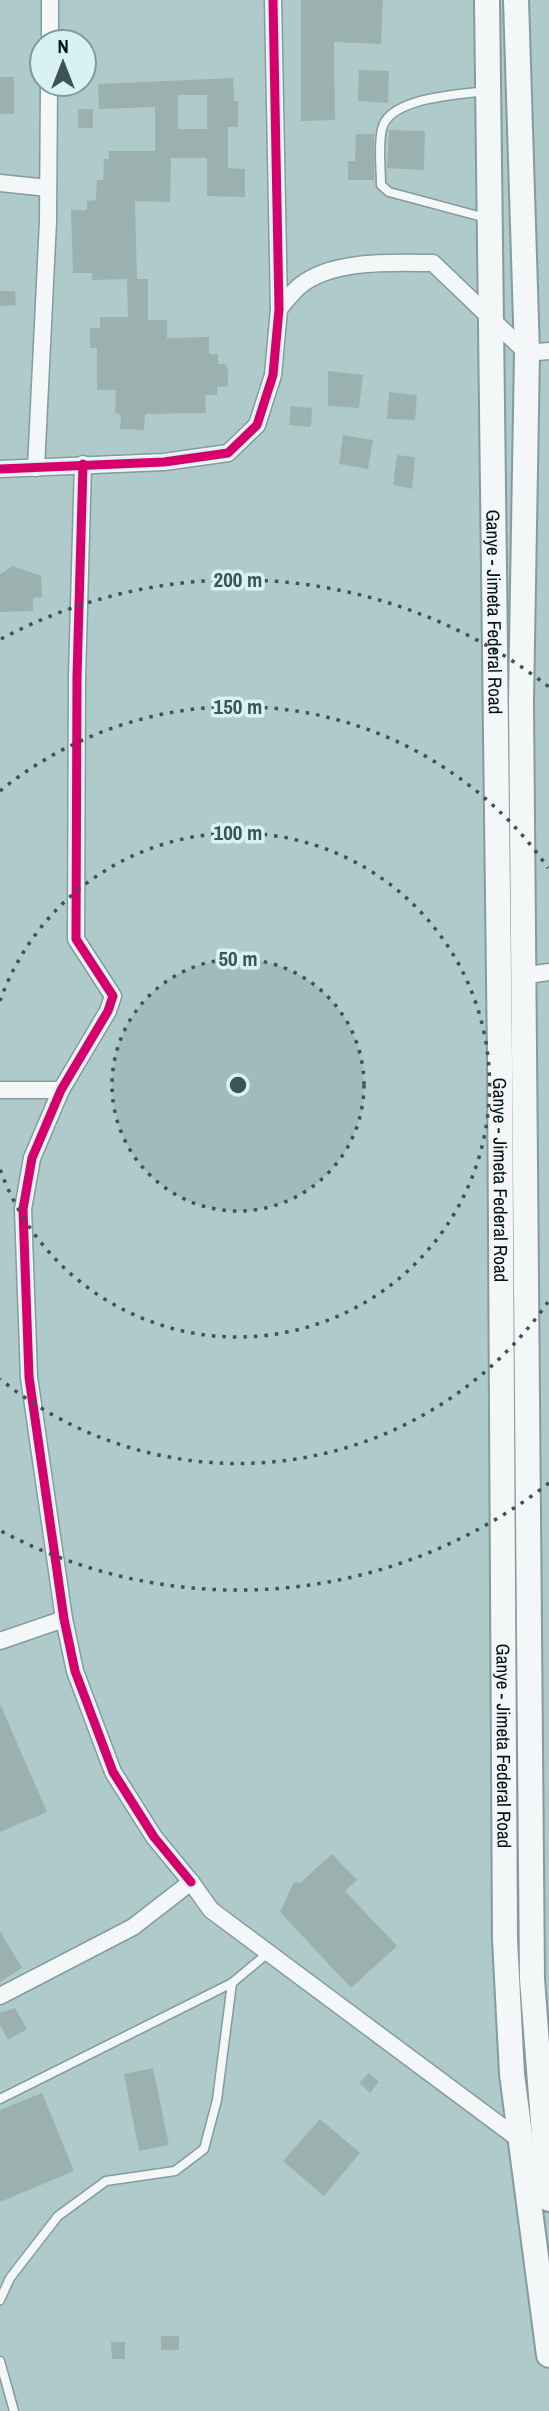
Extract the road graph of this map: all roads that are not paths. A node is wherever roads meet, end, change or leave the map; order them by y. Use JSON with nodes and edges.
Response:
{"nodes":[{"id":1,"x":50,"y":0,"type":"edge"},
{"id":2,"x":273,"y":0,"type":"edge"},
{"id":3,"x":487,"y":0,"type":"edge"},
{"id":4,"x":516,"y":0,"type":"edge"},
{"id":5,"x":50,"y":28,"type":"edge"},
{"id":6,"x":489,"y":91,"type":"junction"},
{"id":7,"x":50,"y":98,"type":"edge"},
{"id":8,"x":0,"y":183,"type":"edge"},
{"id":9,"x":48,"y":188,"type":"junction"},
{"id":10,"x":491,"y":219,"type":"junction"},
{"id":11,"x":279,"y":309,"type":"junction"},
{"id":12,"x":493,"y":323,"type":"junction"},
{"id":13,"x":538,"y":352,"type":"edge"},
{"id":14,"x":83,"y":464,"type":"junction"},
{"id":15,"x":36,"y":468,"type":"junction"},
{"id":16,"x":0,"y":469,"type":"edge"},
{"id":17,"x":549,"y":972,"type":"edge"},
{"id":18,"x":522,"y":976,"type":"junction"},
{"id":19,"x":0,"y":1090,"type":"edge"},
{"id":20,"x":61,"y":1090,"type":"junction"},
{"id":21,"x":64,"y":1619,"type":"junction"},
{"id":22,"x":0,"y":1641,"type":"edge"},
{"id":23,"x":191,"y":1882,"type":"junction"},
{"id":24,"x":269,"y":1953,"type":"junction"},
{"id":25,"x":232,"y":1983,"type":"junction"},
{"id":26,"x":0,"y":1996,"type":"edge"},
{"id":27,"x":542,"y":2034,"type":"edge"},
{"id":28,"x":0,"y":2099,"type":"edge"},
{"id":29,"x":520,"y":2140,"type":"junction"},
{"id":30,"x":546,"y":2151,"type":"edge"},
{"id":31,"x":549,"y":2199,"type":"edge"},
{"id":32,"x":0,"y":2300,"type":"edge"},
{"id":33,"x":549,"y":2356,"type":"edge"},
{"id":34,"x":0,"y":2361,"type":"edge"},
{"id":35,"x":14,"y":2411,"type":"edge"}],
"edges":[{"from":1,"to":5,"type":"street"},
{"from":2,"to":11,"type":"street"},
{"from":3,"to":6,"type":"main road","name":"Ganye - Jimeta Federal Road"},
{"from":4,"to":13,"type":"main road","name":"Ganye - Jimeta Federal Road"},
{"from":6,"to":10,"type":"main road","name":"Ganye - Jimeta Federal Road"},
{"from":6,"to":10,"type":"lane"},
{"from":7,"to":9,"type":"street"},
{"from":8,"to":9,"type":"street"},
{"from":9,"to":15,"type":"street"},
{"from":10,"to":12,"type":"main road","name":"Ganye - Jimeta Federal Road"},
{"from":11,"to":12,"type":"street"},
{"from":11,"to":14,"type":"street"},
{"from":12,"to":13,"type":"street"},
{"from":12,"to":29,"type":"main road","name":"Ganye - Jimeta Federal Road"},
{"from":13,"to":18,"type":"main road","name":"Ganye - Jimeta Federal Road"},
{"from":14,"to":15,"type":"street"},
{"from":14,"to":20,"type":"street"},
{"from":15,"to":16,"type":"street"},
{"from":17,"to":18,"type":"street"},
{"from":18,"to":27,"type":"main road","name":"Ganye - Jimeta Federal Road"},
{"from":19,"to":20,"type":"street"},
{"from":20,"to":21,"type":"street"},
{"from":21,"to":22,"type":"street"},
{"from":21,"to":23,"type":"street"},
{"from":23,"to":24,"type":"street"},
{"from":23,"to":26,"type":"street"},
{"from":24,"to":25,"type":"lane"},
{"from":24,"to":29,"type":"street"},
{"from":25,"to":28,"type":"lane"},
{"from":25,"to":32,"type":"lane"},
{"from":27,"to":30,"type":"main road","name":"Ganye - Jimeta Federal Road"},
{"from":29,"to":33,"type":"main road","name":"Ganye - Jimeta Federal Road"},
{"from":30,"to":31,"type":"main road","name":"Ganye - Jimeta Federal Road"},
{"from":34,"to":35,"type":"lane"}]}
